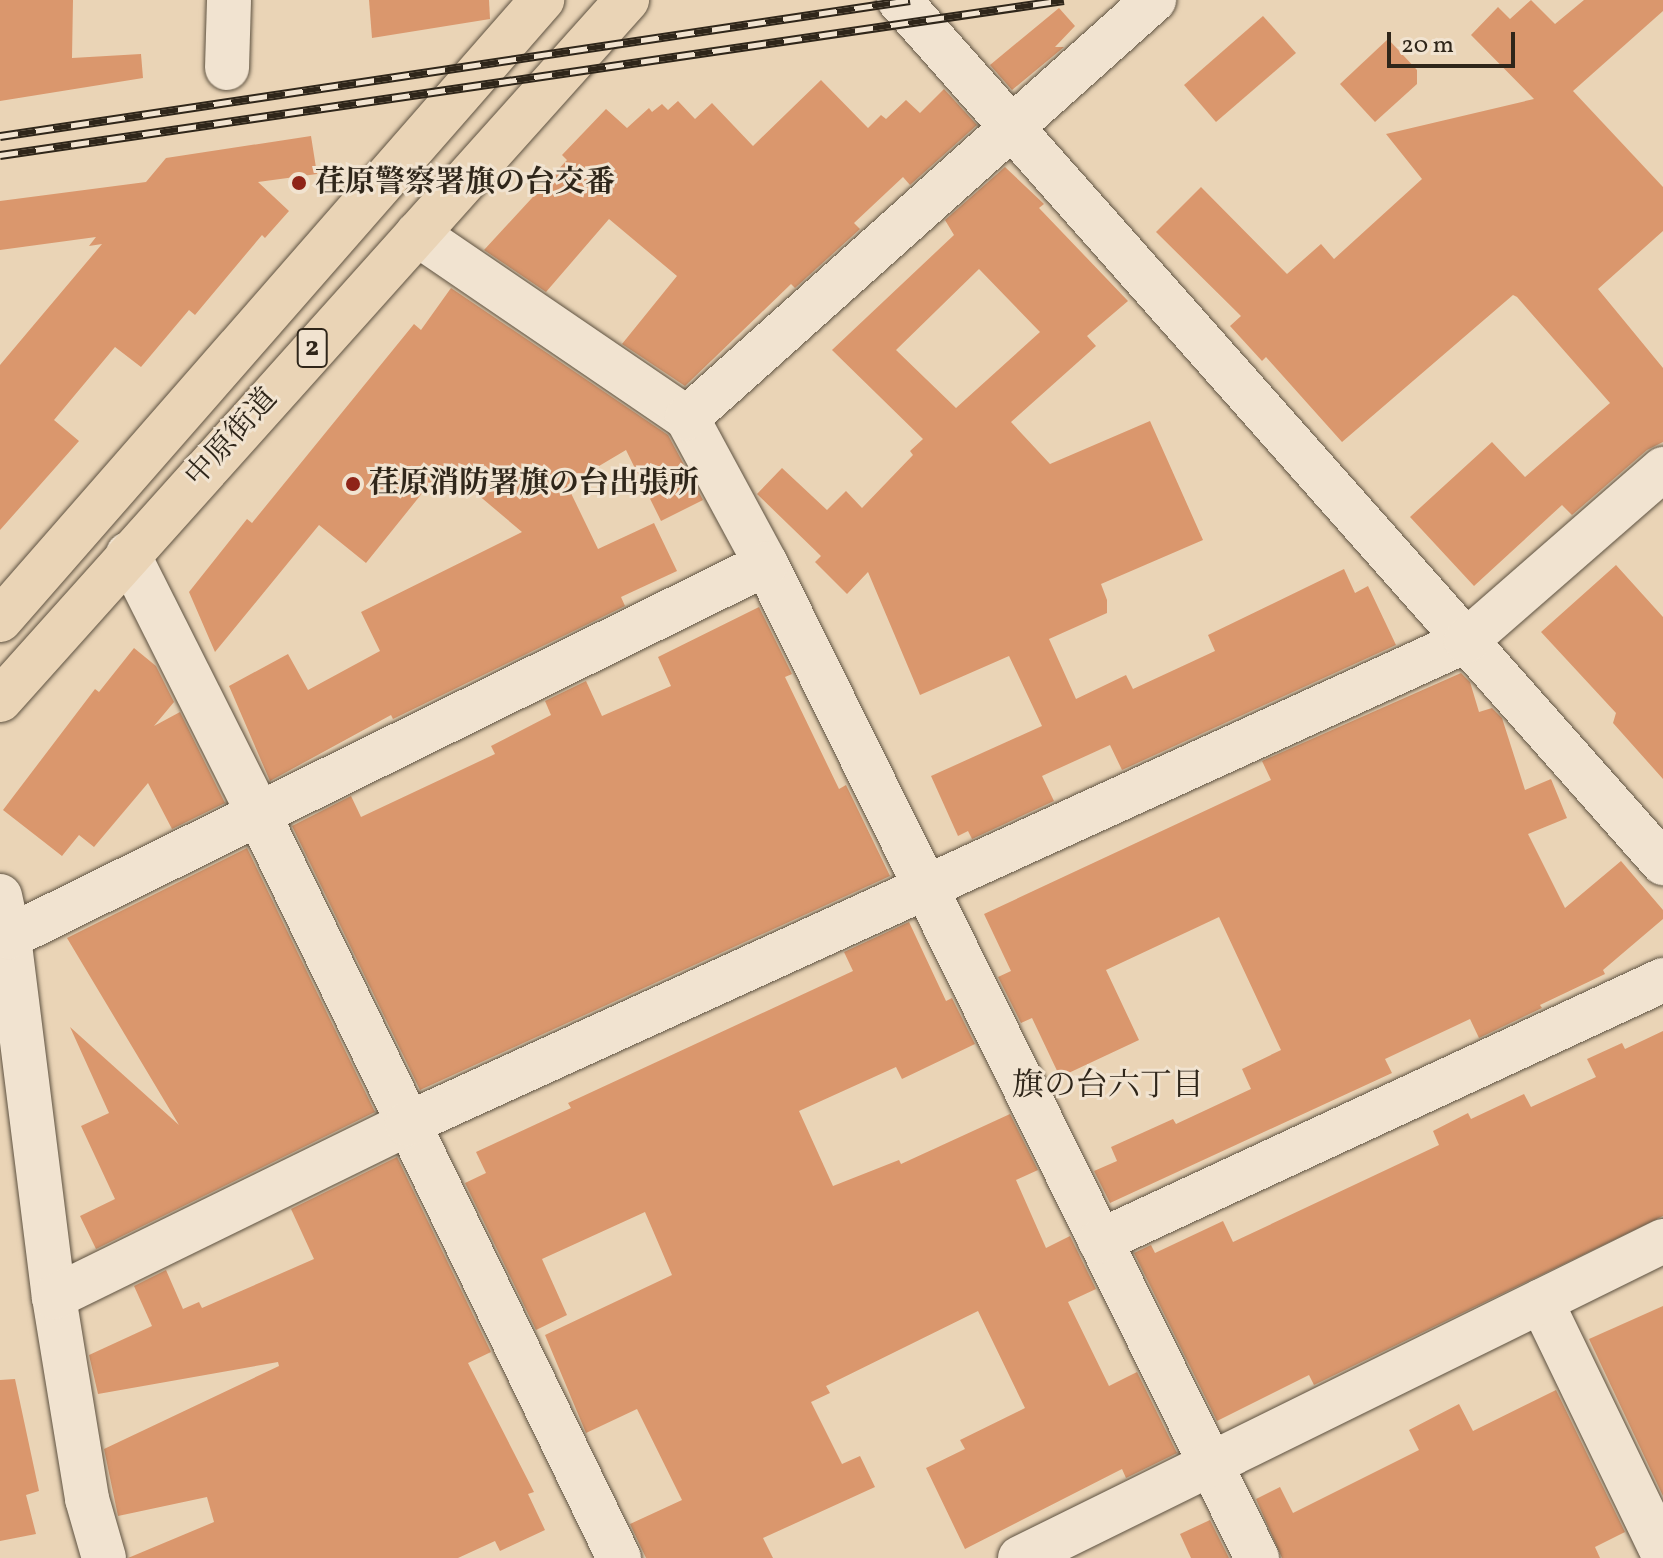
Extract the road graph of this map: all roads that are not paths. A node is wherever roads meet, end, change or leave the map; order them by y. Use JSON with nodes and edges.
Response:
{"nodes":[{"id":1,"x":229,"y":0,"type":"edge"},
{"id":2,"x":542,"y":0,"type":"edge"},
{"id":3,"x":627,"y":0,"type":"edge"},
{"id":4,"x":899,"y":0,"type":"edge"},
{"id":5,"x":1154,"y":0,"type":"edge"},
{"id":6,"x":227,"y":68,"type":"dead end"},
{"id":7,"x":1012,"y":128,"type":"junction"},
{"id":8,"x":417,"y":234,"type":"junction"},
{"id":9,"x":687,"y":418,"type":"junction"},
{"id":10,"x":1663,"y":469,"type":"edge"},
{"id":11,"x":128,"y":554,"type":"junction"},
{"id":12,"x":766,"y":564,"type":"junction"},
{"id":13,"x":0,"y":620,"type":"edge"},
{"id":14,"x":1466,"y":641,"type":"junction"},
{"id":15,"x":0,"y":700,"type":"edge"},
{"id":16,"x":259,"y":815,"type":"junction"},
{"id":17,"x":1663,"y":863,"type":"edge"},
{"id":18,"x":926,"y":888,"type":"junction"},
{"id":19,"x":0,"y":896,"type":"edge"},
{"id":20,"x":9,"y":937,"type":"junction"},
{"id":21,"x":1663,"y":980,"type":"edge"},
{"id":22,"x":407,"y":1124,"type":"junction"},
{"id":23,"x":1100,"y":1241,"type":"junction"},
{"id":24,"x":1663,"y":1241,"type":"edge"},
{"id":25,"x":54,"y":1297,"type":"junction"},
{"id":26,"x":1541,"y":1301,"type":"junction"},
{"id":27,"x":1211,"y":1464,"type":"junction"},
{"id":28,"x":1663,"y":1553,"type":"edge"},
{"id":29,"x":104,"y":1558,"type":"edge"},
{"id":30,"x":619,"y":1558,"type":"edge"},
{"id":31,"x":1020,"y":1558,"type":"edge"},
{"id":32,"x":1257,"y":1558,"type":"edge"}],
"edges":[{"from":1,"to":6,"type":"street"},
{"from":2,"to":13,"type":"main road","name":"中原街道","number":"2"},
{"from":3,"to":8,"type":"main road","name":"中原街道","number":"2"},
{"from":4,"to":7,"type":"street"},
{"from":5,"to":7,"type":"street"},
{"from":7,"to":9,"type":"street"},
{"from":7,"to":14,"type":"street"},
{"from":8,"to":9,"type":"street"},
{"from":8,"to":11,"type":"main road","name":"中原街道","number":"2"},
{"from":9,"to":12,"type":"street"},
{"from":10,"to":14,"type":"street"},
{"from":11,"to":15,"type":"main road","name":"中原街道","number":"2"},
{"from":11,"to":16,"type":"street"},
{"from":12,"to":16,"type":"street"},
{"from":12,"to":18,"type":"street"},
{"from":14,"to":17,"type":"street"},
{"from":14,"to":18,"type":"street"},
{"from":16,"to":20,"type":"street"},
{"from":16,"to":22,"type":"street"},
{"from":18,"to":22,"type":"street"},
{"from":18,"to":23,"type":"street"},
{"from":19,"to":20,"type":"street"},
{"from":20,"to":25,"type":"street"},
{"from":21,"to":23,"type":"street"},
{"from":22,"to":25,"type":"street"},
{"from":22,"to":30,"type":"street"},
{"from":23,"to":27,"type":"street"},
{"from":24,"to":26,"type":"street"},
{"from":25,"to":29,"type":"street"},
{"from":26,"to":27,"type":"street"},
{"from":26,"to":28,"type":"street"},
{"from":27,"to":31,"type":"street"},
{"from":27,"to":32,"type":"street"}]}
